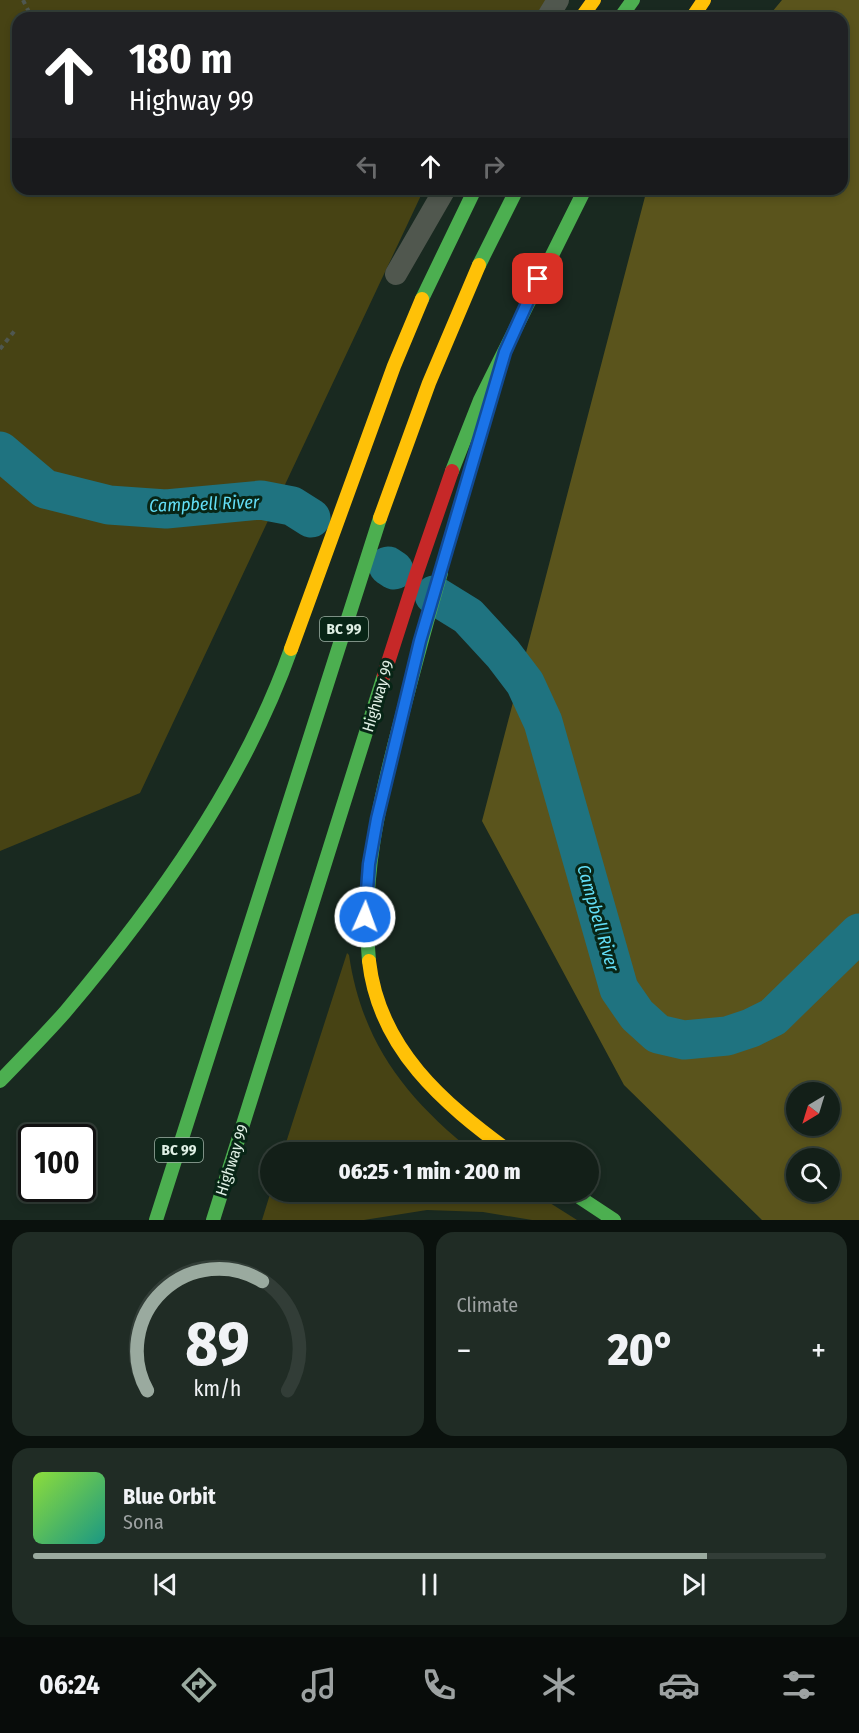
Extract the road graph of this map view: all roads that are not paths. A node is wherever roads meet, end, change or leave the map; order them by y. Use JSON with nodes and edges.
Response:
{"nodes":[{"id":1,"x":442,"y":195,"type":"edge"},
{"id":2,"x":472,"y":195,"type":"edge"},
{"id":3,"x":515,"y":195,"type":"edge"},
{"id":4,"x":582,"y":195,"type":"edge"},
{"id":5,"x":396,"y":274,"type":"dead end"},
{"id":6,"x":505,"y":352,"type":"junction"},
{"id":7,"x":480,"y":438,"type":"dead end"},
{"id":8,"x":446,"y":556,"type":"dead end"},
{"id":9,"x":0,"y":1081,"type":"edge"},
{"id":10,"x":497,"y":1142,"type":"edge"},
{"id":11,"x":587,"y":1202,"type":"edge"},
{"id":12,"x":156,"y":1220,"type":"edge"},
{"id":13,"x":213,"y":1220,"type":"edge"},
{"id":14,"x":614,"y":1220,"type":"edge"}],
"edges":[{"from":1,"to":5,"type":"street"},
{"from":2,"to":9,"type":"highway"},
{"from":3,"to":12,"type":"highway","number":"BC 99"},
{"from":4,"to":6,"type":"highway","name":"Highway 99"},
{"from":6,"to":7,"type":"highway"},
{"from":6,"to":13,"type":"highway","name":"Highway 99"},
{"from":8,"to":10,"type":"highway"},
{"from":11,"to":14,"type":"highway"}]}
